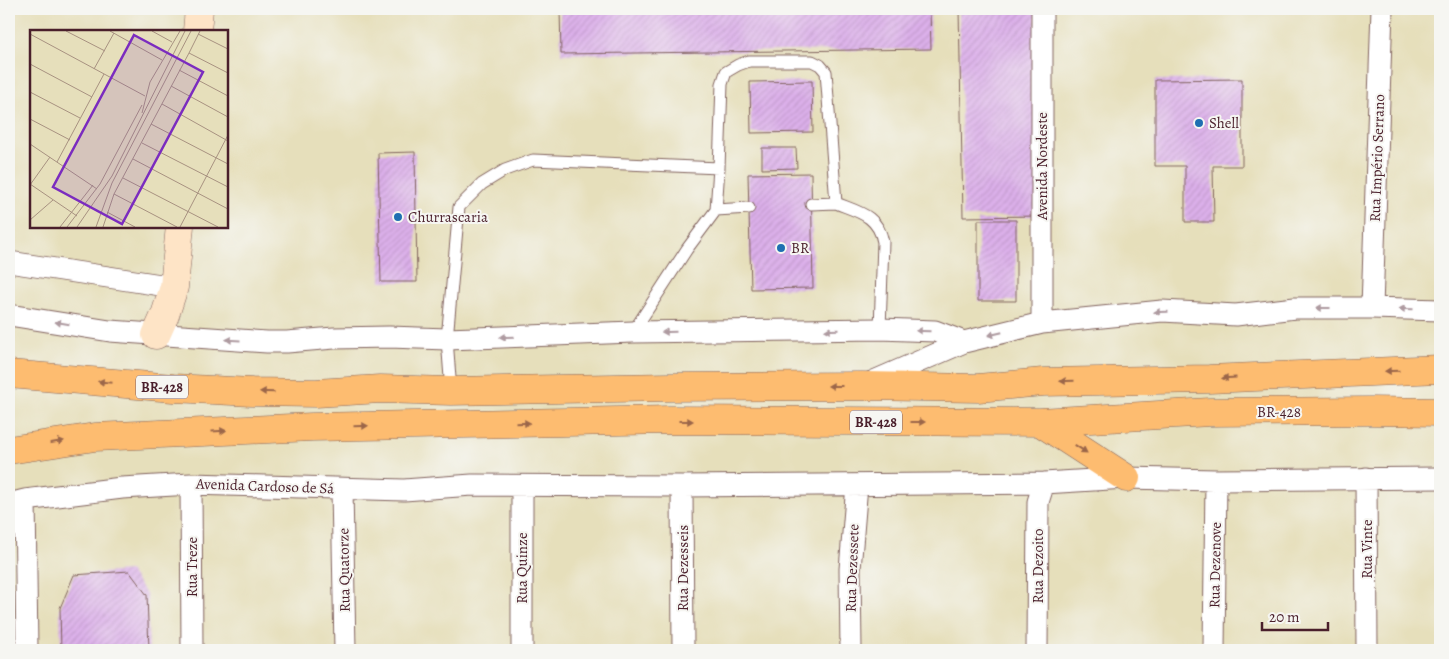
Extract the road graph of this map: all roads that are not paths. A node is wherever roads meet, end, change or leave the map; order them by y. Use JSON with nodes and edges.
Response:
{"nodes":[{"id":1,"x":199,"y":9,"type":"edge"},
{"id":2,"x":1042,"y":9,"type":"edge"},
{"id":3,"x":1382,"y":9,"type":"edge"},
{"id":4,"x":197,"y":30,"type":"edge"},
{"id":5,"x":719,"y":168,"type":"junction"},
{"id":6,"x":836,"y":203,"type":"junction"},
{"id":7,"x":811,"y":204,"type":"dead end"},
{"id":8,"x":749,"y":208,"type":"dead end"},
{"id":9,"x":716,"y":210,"type":"junction"},
{"id":10,"x":180,"y":228,"type":"edge"},
{"id":11,"x":9,"y":262,"type":"edge"},
{"id":12,"x":174,"y":287,"type":"junction"},
{"id":13,"x":1372,"y":308,"type":"junction"},
{"id":14,"x":1440,"y":310,"type":"edge"},
{"id":15,"x":9,"y":315,"type":"edge"},
{"id":16,"x":1042,"y":323,"type":"junction"},
{"id":17,"x":880,"y":329,"type":"junction"},
{"id":18,"x":634,"y":332,"type":"junction"},
{"id":19,"x":156,"y":335,"type":"junction"},
{"id":20,"x":447,"y":339,"type":"junction"},
{"id":21,"x":964,"y":342,"type":"junction"},
{"id":22,"x":1440,"y":369,"type":"edge"},
{"id":23,"x":9,"y":374,"type":"edge"},
{"id":24,"x":862,"y":386,"type":"junction"},
{"id":25,"x":451,"y":391,"type":"junction"},
{"id":26,"x":1440,"y":412,"type":"edge"},
{"id":27,"x":1040,"y":422,"type":"junction"},
{"id":28,"x":9,"y":450,"type":"edge"},
{"id":29,"x":1126,"y":478,"type":"junction"},
{"id":30,"x":1366,"y":478,"type":"junction"},
{"id":31,"x":1440,"y":478,"type":"edge"},
{"id":32,"x":1216,"y":480,"type":"junction"},
{"id":33,"x":1044,"y":483,"type":"junction"},
{"id":34,"x":191,"y":484,"type":"junction"},
{"id":35,"x":857,"y":485,"type":"junction"},
{"id":36,"x":522,"y":486,"type":"junction"},
{"id":37,"x":682,"y":486,"type":"junction"},
{"id":38,"x":342,"y":489,"type":"junction"},
{"id":39,"x":17,"y":502,"type":"edge"},
{"id":40,"x":27,"y":650,"type":"edge"},
{"id":41,"x":192,"y":650,"type":"edge"},
{"id":42,"x":345,"y":650,"type":"edge"},
{"id":43,"x":522,"y":650,"type":"edge"},
{"id":44,"x":683,"y":650,"type":"edge"},
{"id":45,"x":851,"y":650,"type":"edge"},
{"id":46,"x":1037,"y":650,"type":"edge"},
{"id":47,"x":1214,"y":650,"type":"edge"},
{"id":48,"x":1367,"y":650,"type":"edge"}],
"edges":[{"from":1,"to":4,"type":"street"},
{"from":2,"to":16,"type":"street","name":"Avenida Nordeste"},
{"from":3,"to":13,"type":"street","name":"Rua Império Serrano"},
{"from":5,"to":6,"type":"lane"},
{"from":5,"to":9,"type":"lane"},
{"from":5,"to":20,"type":"lane"},
{"from":6,"to":7,"type":"lane"},
{"from":6,"to":17,"type":"lane"},
{"from":8,"to":9,"type":"lane"},
{"from":9,"to":18,"type":"lane"},
{"from":10,"to":12,"type":"street"},
{"from":11,"to":12,"type":"street"},
{"from":12,"to":19,"type":"street"},
{"from":14,"to":13,"type":"street","one_way":true},
{"from":13,"to":16,"type":"street","one_way":true},
{"from":19,"to":15,"type":"street","one_way":true},
{"from":16,"to":21,"type":"street","one_way":true},
{"from":17,"to":18,"type":"street","one_way":true},
{"from":21,"to":17,"type":"street","one_way":true},
{"from":18,"to":20,"type":"street","one_way":true},
{"from":20,"to":19,"type":"street","one_way":true},
{"from":20,"to":25,"type":"lane"},
{"from":21,"to":24,"type":"street"},
{"from":22,"to":24,"type":"highway","name":"BR-428","number":"BR-428","one_way":true},
{"from":25,"to":23,"type":"highway","name":"BR-428","number":"BR-428","one_way":true},
{"from":24,"to":25,"type":"highway","name":"BR-428","number":"BR-428","one_way":true},
{"from":26,"to":27,"type":"highway","name":"BR-428","number":"BR-428"},
{"from":28,"to":27,"type":"highway","name":"BR-428","number":"BR-428","one_way":true},
{"from":27,"to":29,"type":"highway","one_way":true},
{"from":29,"to":32,"type":"street","name":"Avenida Cardoso de Sá"},
{"from":29,"to":33,"type":"street","name":"Avenida Cardoso de Sá"},
{"from":30,"to":31,"type":"street","name":"Avenida Cardoso de Sá"},
{"from":30,"to":32,"type":"street","name":"Avenida Cardoso de Sá"},
{"from":30,"to":48,"type":"street","name":"Rua Vinte"},
{"from":32,"to":47,"type":"street","name":"Rua Dezenove"},
{"from":33,"to":35,"type":"street","name":"Avenida Cardoso de Sá"},
{"from":33,"to":46,"type":"street","name":"Rua Dezoito"},
{"from":34,"to":38,"type":"street","name":"Avenida Cardoso de Sá"},
{"from":34,"to":39,"type":"street","name":"Avenida Cardoso de Sá"},
{"from":34,"to":41,"type":"street","name":"Rua Treze"},
{"from":35,"to":37,"type":"street","name":"Avenida Cardoso de Sá"},
{"from":35,"to":45,"type":"street","name":"Rua Dezessete"},
{"from":36,"to":37,"type":"street","name":"Avenida Cardoso de Sá"},
{"from":36,"to":38,"type":"street","name":"Avenida Cardoso de Sá"},
{"from":36,"to":43,"type":"street","name":"Rua Quinze"},
{"from":37,"to":44,"type":"street","name":"Rua Dezesseis"},
{"from":38,"to":42,"type":"street","name":"Rua Quatorze"},
{"from":39,"to":40,"type":"street"}]}
